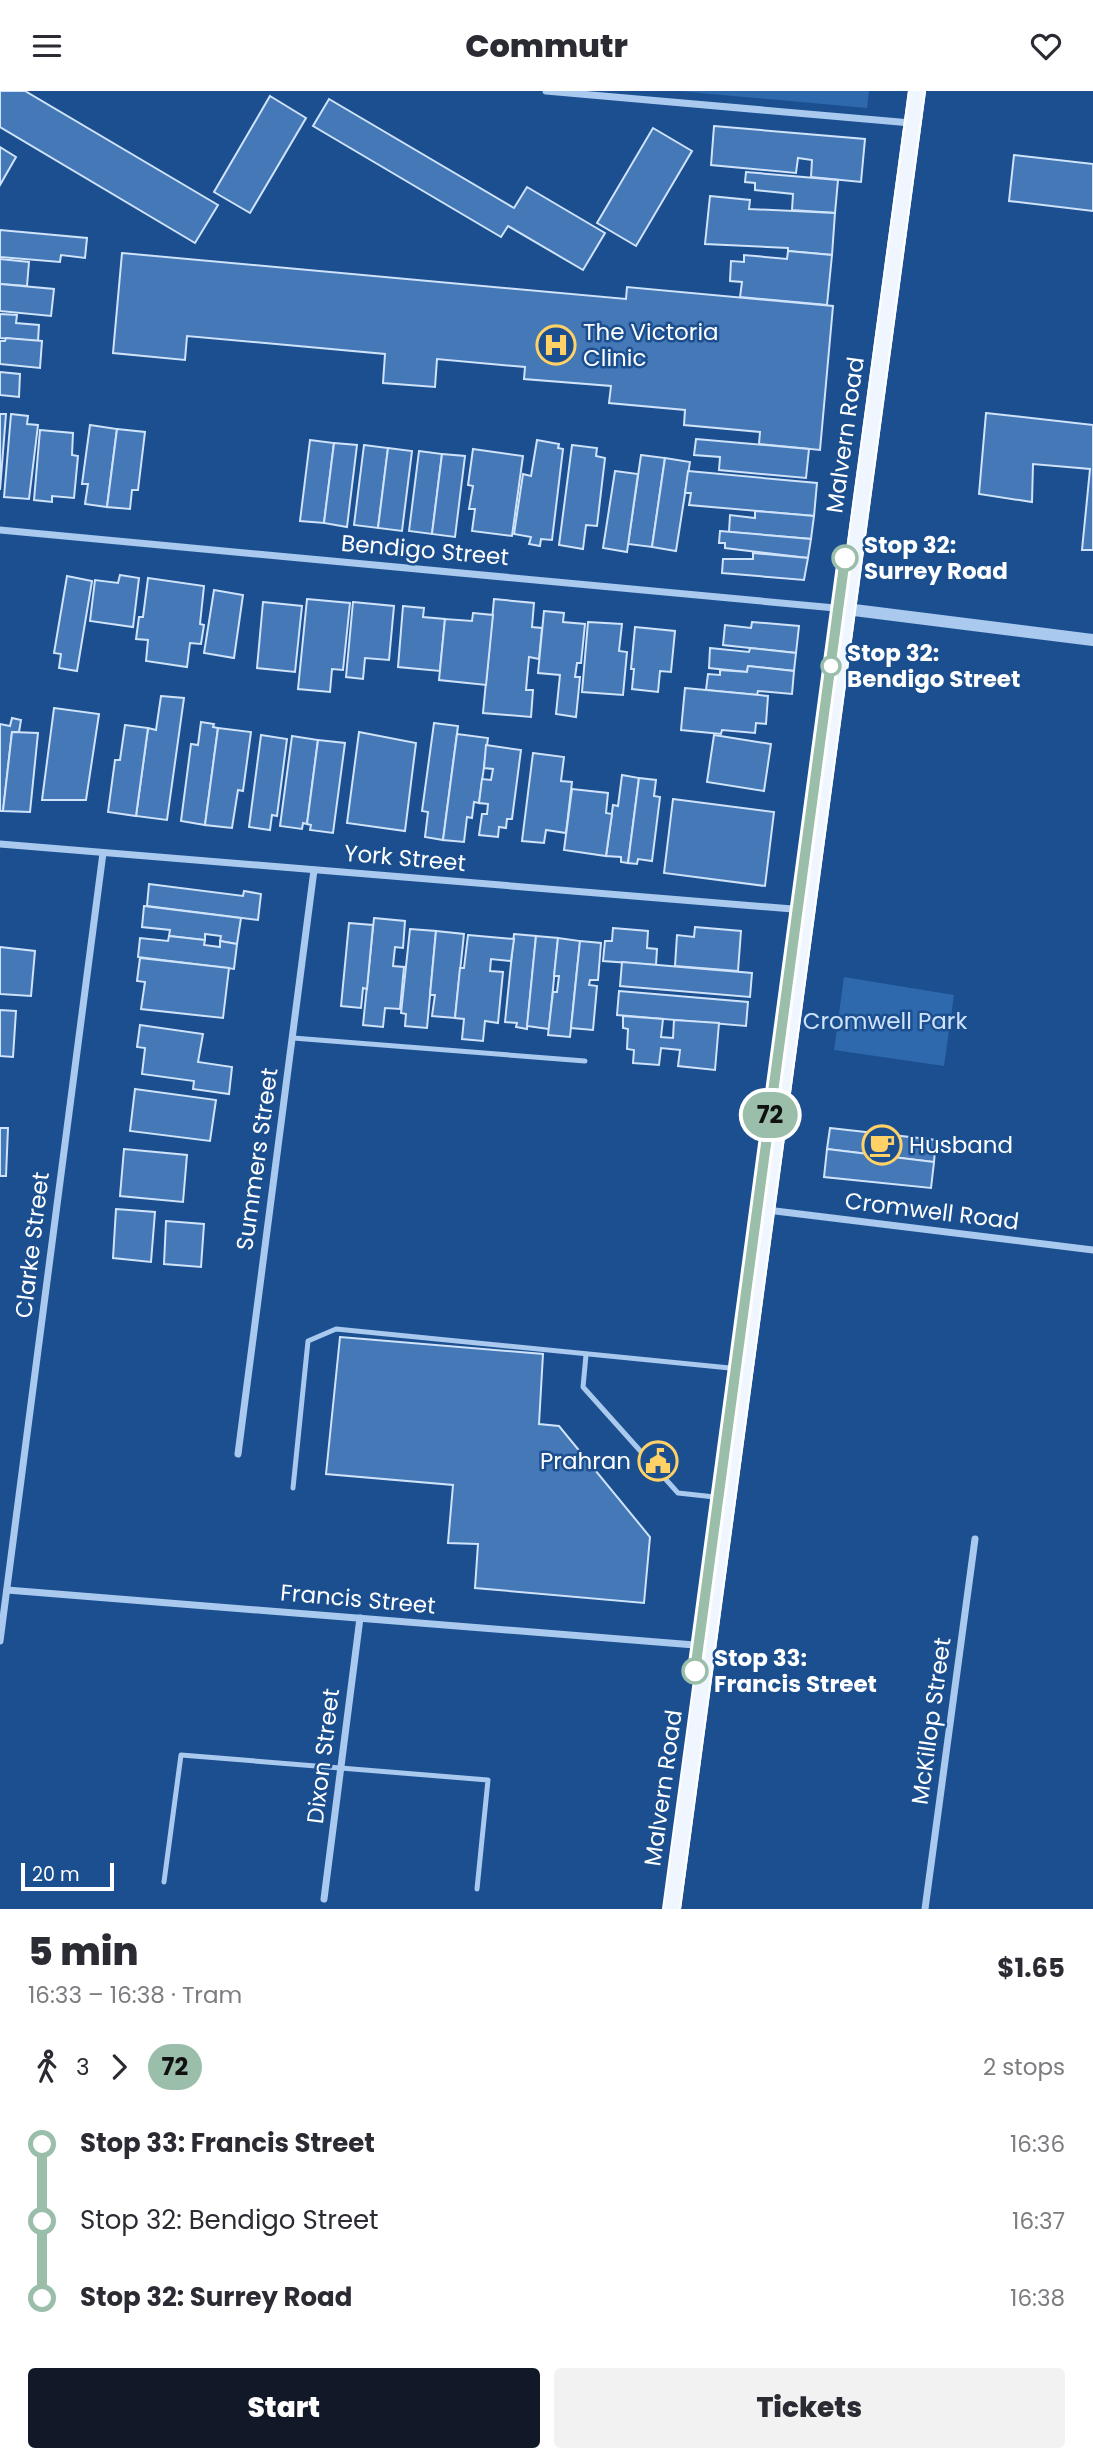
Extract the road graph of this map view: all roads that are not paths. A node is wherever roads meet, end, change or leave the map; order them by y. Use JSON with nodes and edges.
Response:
{"nodes":[{"id":1,"x":549,"y":91,"type":"edge"},
{"id":2,"x":917,"y":91,"type":"edge"},
{"id":3,"x":912,"y":123,"type":"junction"},
{"id":4,"x":0,"y":530,"type":"edge"},
{"id":5,"x":846,"y":609,"type":"junction"},
{"id":6,"x":1093,"y":640,"type":"edge"},
{"id":7,"x":0,"y":844,"type":"edge"},
{"id":8,"x":103,"y":853,"type":"junction"},
{"id":9,"x":314,"y":870,"type":"junction"},
{"id":10,"x":806,"y":910,"type":"junction"},
{"id":11,"x":293,"y":1038,"type":"junction"},
{"id":12,"x":585,"y":1061,"type":"dead end"},
{"id":13,"x":766,"y":1210,"type":"junction"},
{"id":14,"x":1093,"y":1250,"type":"edge"},
{"id":15,"x":586,"y":1355,"type":"junction"},
{"id":16,"x":744,"y":1370,"type":"junction"},
{"id":17,"x":238,"y":1454,"type":"dead end"},
{"id":18,"x":293,"y":1489,"type":"dead end"},
{"id":19,"x":727,"y":1498,"type":"junction"},
{"id":20,"x":975,"y":1539,"type":"dead end"},
{"id":21,"x":7,"y":1590,"type":"junction"},
{"id":22,"x":360,"y":1618,"type":"junction"},
{"id":23,"x":0,"y":1641,"type":"edge"},
{"id":24,"x":707,"y":1646,"type":"junction"},
{"id":25,"x":341,"y":1766,"type":"junction"},
{"id":26,"x":164,"y":1882,"type":"dead end"},
{"id":27,"x":477,"y":1889,"type":"dead end"},
{"id":28,"x":324,"y":1899,"type":"dead end"},
{"id":29,"x":672,"y":1909,"type":"edge"},
{"id":30,"x":925,"y":1909,"type":"edge"}],
"edges":[{"from":1,"to":3,"type":"street"},
{"from":2,"to":3,"type":"main road","name":"Malvern Road"},
{"from":3,"to":5,"type":"main road","name":"Malvern Road"},
{"from":4,"to":5,"type":"street","name":"Bendigo Street"},
{"from":5,"to":6,"type":"street"},
{"from":5,"to":10,"type":"main road","name":"Malvern Road"},
{"from":7,"to":8,"type":"street","name":"York Street"},
{"from":8,"to":9,"type":"street","name":"York Street"},
{"from":8,"to":21,"type":"street","name":"Clarke Street"},
{"from":9,"to":10,"type":"street","name":"York Street"},
{"from":9,"to":11,"type":"street","name":"Summers Street"},
{"from":10,"to":13,"type":"main road","name":"Malvern Road"},
{"from":11,"to":12,"type":"lane"},
{"from":11,"to":17,"type":"street","name":"Summers Street"},
{"from":13,"to":14,"type":"street","name":"Cromwell Road"},
{"from":13,"to":16,"type":"main road","name":"Malvern Road"},
{"from":15,"to":16,"type":"lane"},
{"from":15,"to":18,"type":"lane"},
{"from":15,"to":19,"type":"lane"},
{"from":16,"to":19,"type":"main road","name":"Malvern Road"},
{"from":19,"to":24,"type":"main road","name":"Malvern Road"},
{"from":20,"to":30,"type":"street","name":"McKillop Street"},
{"from":21,"to":22,"type":"street","name":"Francis Street"},
{"from":21,"to":23,"type":"street","name":"Clarke Street"},
{"from":22,"to":24,"type":"street","name":"Francis Street"},
{"from":22,"to":25,"type":"street","name":"Dixon Street"},
{"from":24,"to":29,"type":"main road","name":"Malvern Road"},
{"from":25,"to":26,"type":"lane"},
{"from":25,"to":27,"type":"lane"},
{"from":25,"to":28,"type":"street","name":"Dixon Street"}]}
